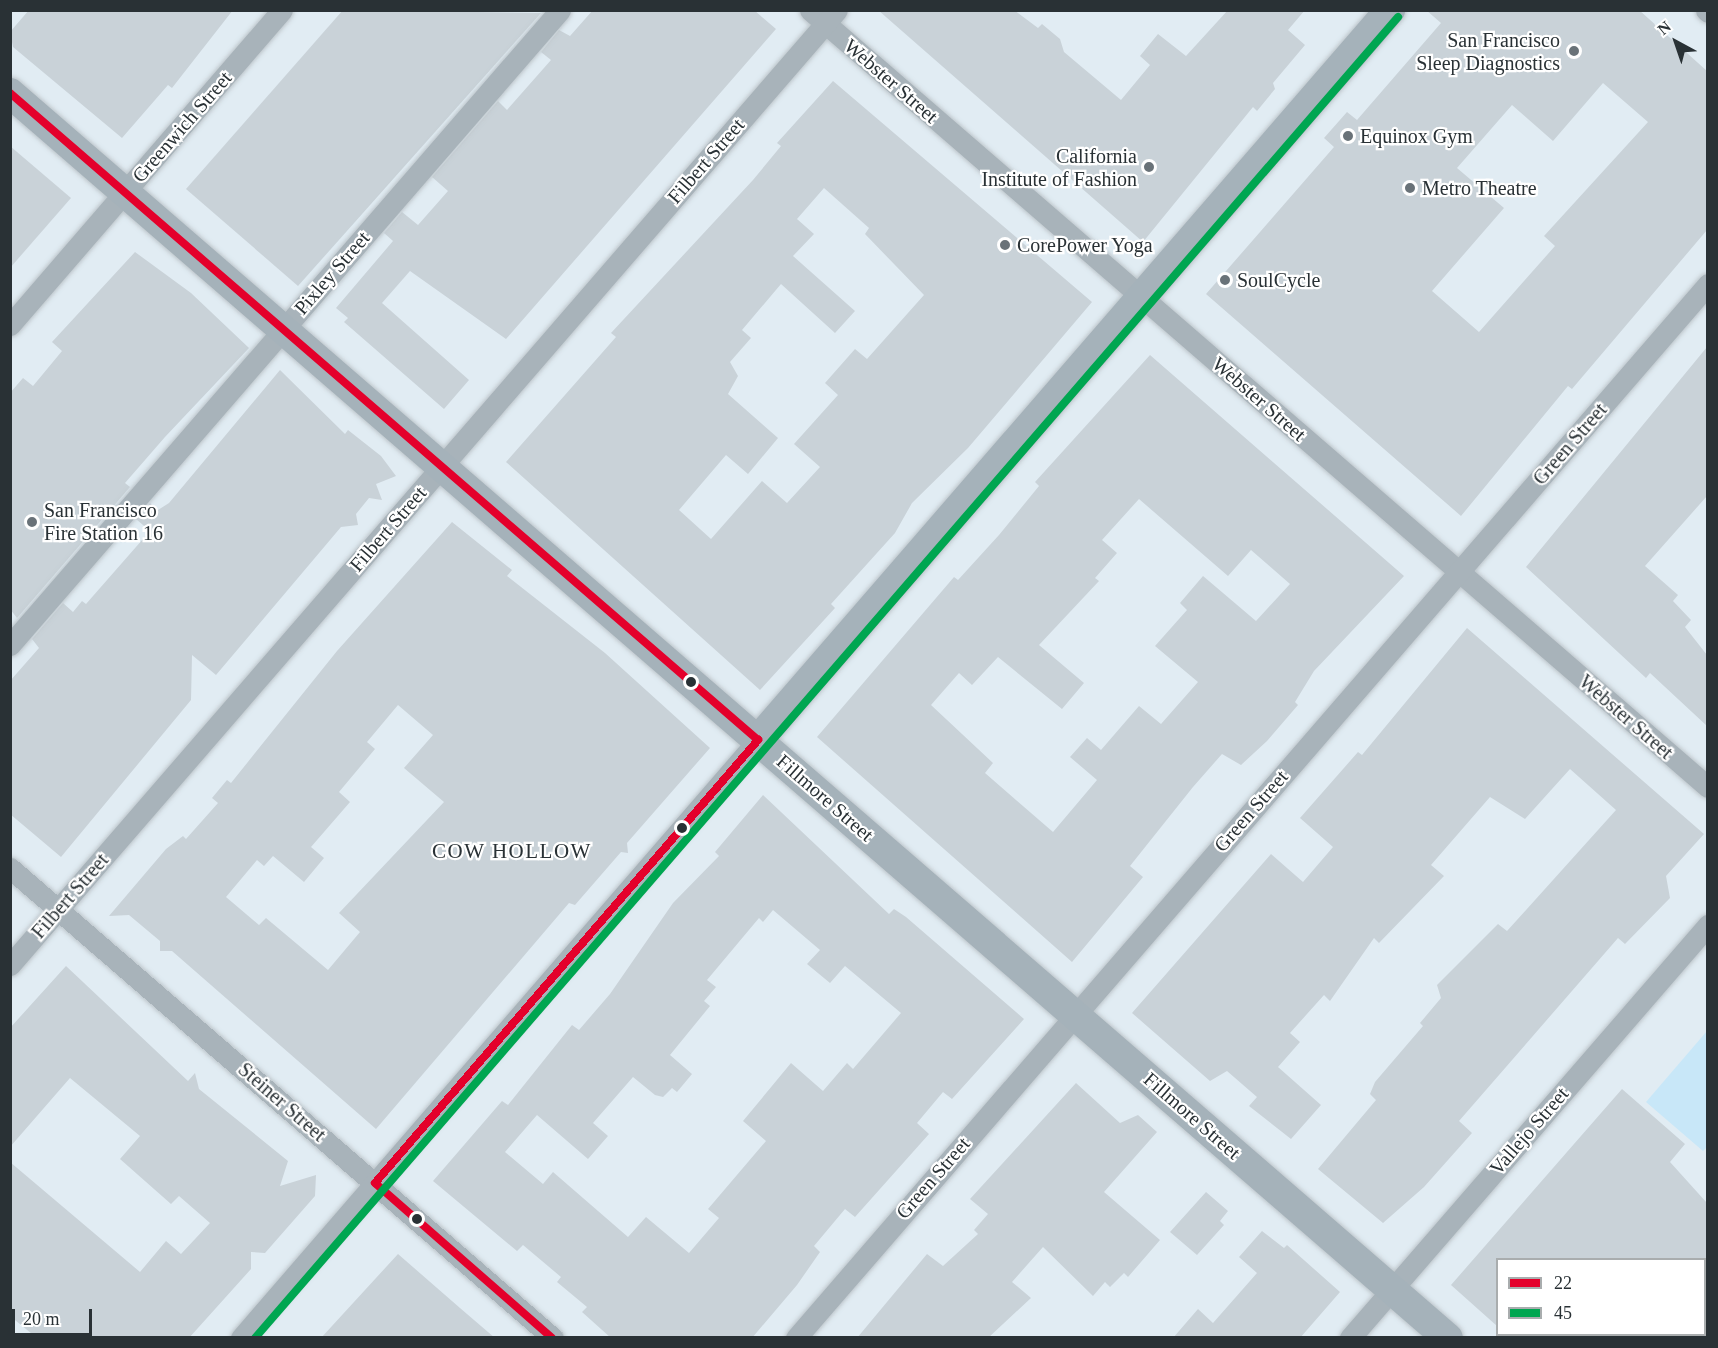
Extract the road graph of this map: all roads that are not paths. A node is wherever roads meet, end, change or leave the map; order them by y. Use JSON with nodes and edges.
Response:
{"nodes":[{"id":1,"x":282,"y":10,"type":"edge"},
{"id":2,"x":560,"y":10,"type":"edge"},
{"id":3,"x":1390,"y":10,"type":"edge"},
{"id":4,"x":824,"y":15,"type":"edge"},
{"id":5,"x":10,"y":93,"type":"edge"},
{"id":6,"x":125,"y":192,"type":"junction"},
{"id":7,"x":1707,"y":284,"type":"edge"},
{"id":8,"x":1142,"y":298,"type":"junction"},
{"id":9,"x":10,"y":325,"type":"edge"},
{"id":10,"x":284,"y":330,"type":"junction"},
{"id":11,"x":442,"y":467,"type":"junction"},
{"id":12,"x":1459,"y":572,"type":"junction"},
{"id":13,"x":10,"y":645,"type":"edge"},
{"id":14,"x":758,"y":740,"type":"junction"},
{"id":15,"x":1707,"y":788,"type":"edge"},
{"id":16,"x":10,"y":867,"type":"edge"},
{"id":17,"x":59,"y":909,"type":"junction"},
{"id":18,"x":1707,"y":925,"type":"edge"},
{"id":19,"x":10,"y":965,"type":"edge"},
{"id":20,"x":1075,"y":1015,"type":"junction"},
{"id":21,"x":375,"y":1183,"type":"junction"},
{"id":22,"x":1392,"y":1289,"type":"junction"},
{"id":23,"x":241,"y":1338,"type":"edge"},
{"id":24,"x":553,"y":1338,"type":"edge"},
{"id":25,"x":796,"y":1338,"type":"edge"},
{"id":26,"x":1350,"y":1338,"type":"edge"},
{"id":27,"x":1448,"y":1338,"type":"edge"}],
"edges":[{"from":1,"to":6,"type":"street","name":"Greenwich Street"},
{"from":2,"to":10,"type":"street","name":"Pixley Street"},
{"from":3,"to":8,"type":"street"},
{"from":4,"to":8,"type":"street","name":"Webster Street"},
{"from":4,"to":11,"type":"street","name":"Filbert Street"},
{"from":5,"to":6,"type":"street","name":"Fillmore Street"},
{"from":6,"to":9,"type":"street","name":"Greenwich Street"},
{"from":6,"to":10,"type":"street","name":"Fillmore Street"},
{"from":7,"to":12,"type":"street","name":"Green Street"},
{"from":8,"to":12,"type":"street","name":"Webster Street"},
{"from":8,"to":14,"type":"street"},
{"from":10,"to":11,"type":"street","name":"Fillmore Street"},
{"from":10,"to":13,"type":"street","name":"Pixley Street"},
{"from":11,"to":14,"type":"street","name":"Fillmore Street"},
{"from":11,"to":17,"type":"street","name":"Filbert Street"},
{"from":12,"to":15,"type":"street","name":"Webster Street"},
{"from":12,"to":20,"type":"street","name":"Green Street"},
{"from":14,"to":20,"type":"street","name":"Fillmore Street"},
{"from":14,"to":21,"type":"street"},
{"from":16,"to":17,"type":"street","name":"Steiner Street"},
{"from":17,"to":19,"type":"street","name":"Filbert Street"},
{"from":17,"to":21,"type":"street","name":"Steiner Street"},
{"from":18,"to":22,"type":"street","name":"Vallejo Street"},
{"from":20,"to":22,"type":"street","name":"Fillmore Street"},
{"from":20,"to":25,"type":"street","name":"Green Street"},
{"from":21,"to":23,"type":"street"},
{"from":21,"to":24,"type":"street","name":"Steiner Street"},
{"from":22,"to":26,"type":"street","name":"Vallejo Street"},
{"from":22,"to":27,"type":"street","name":"Fillmore Street"}]}
